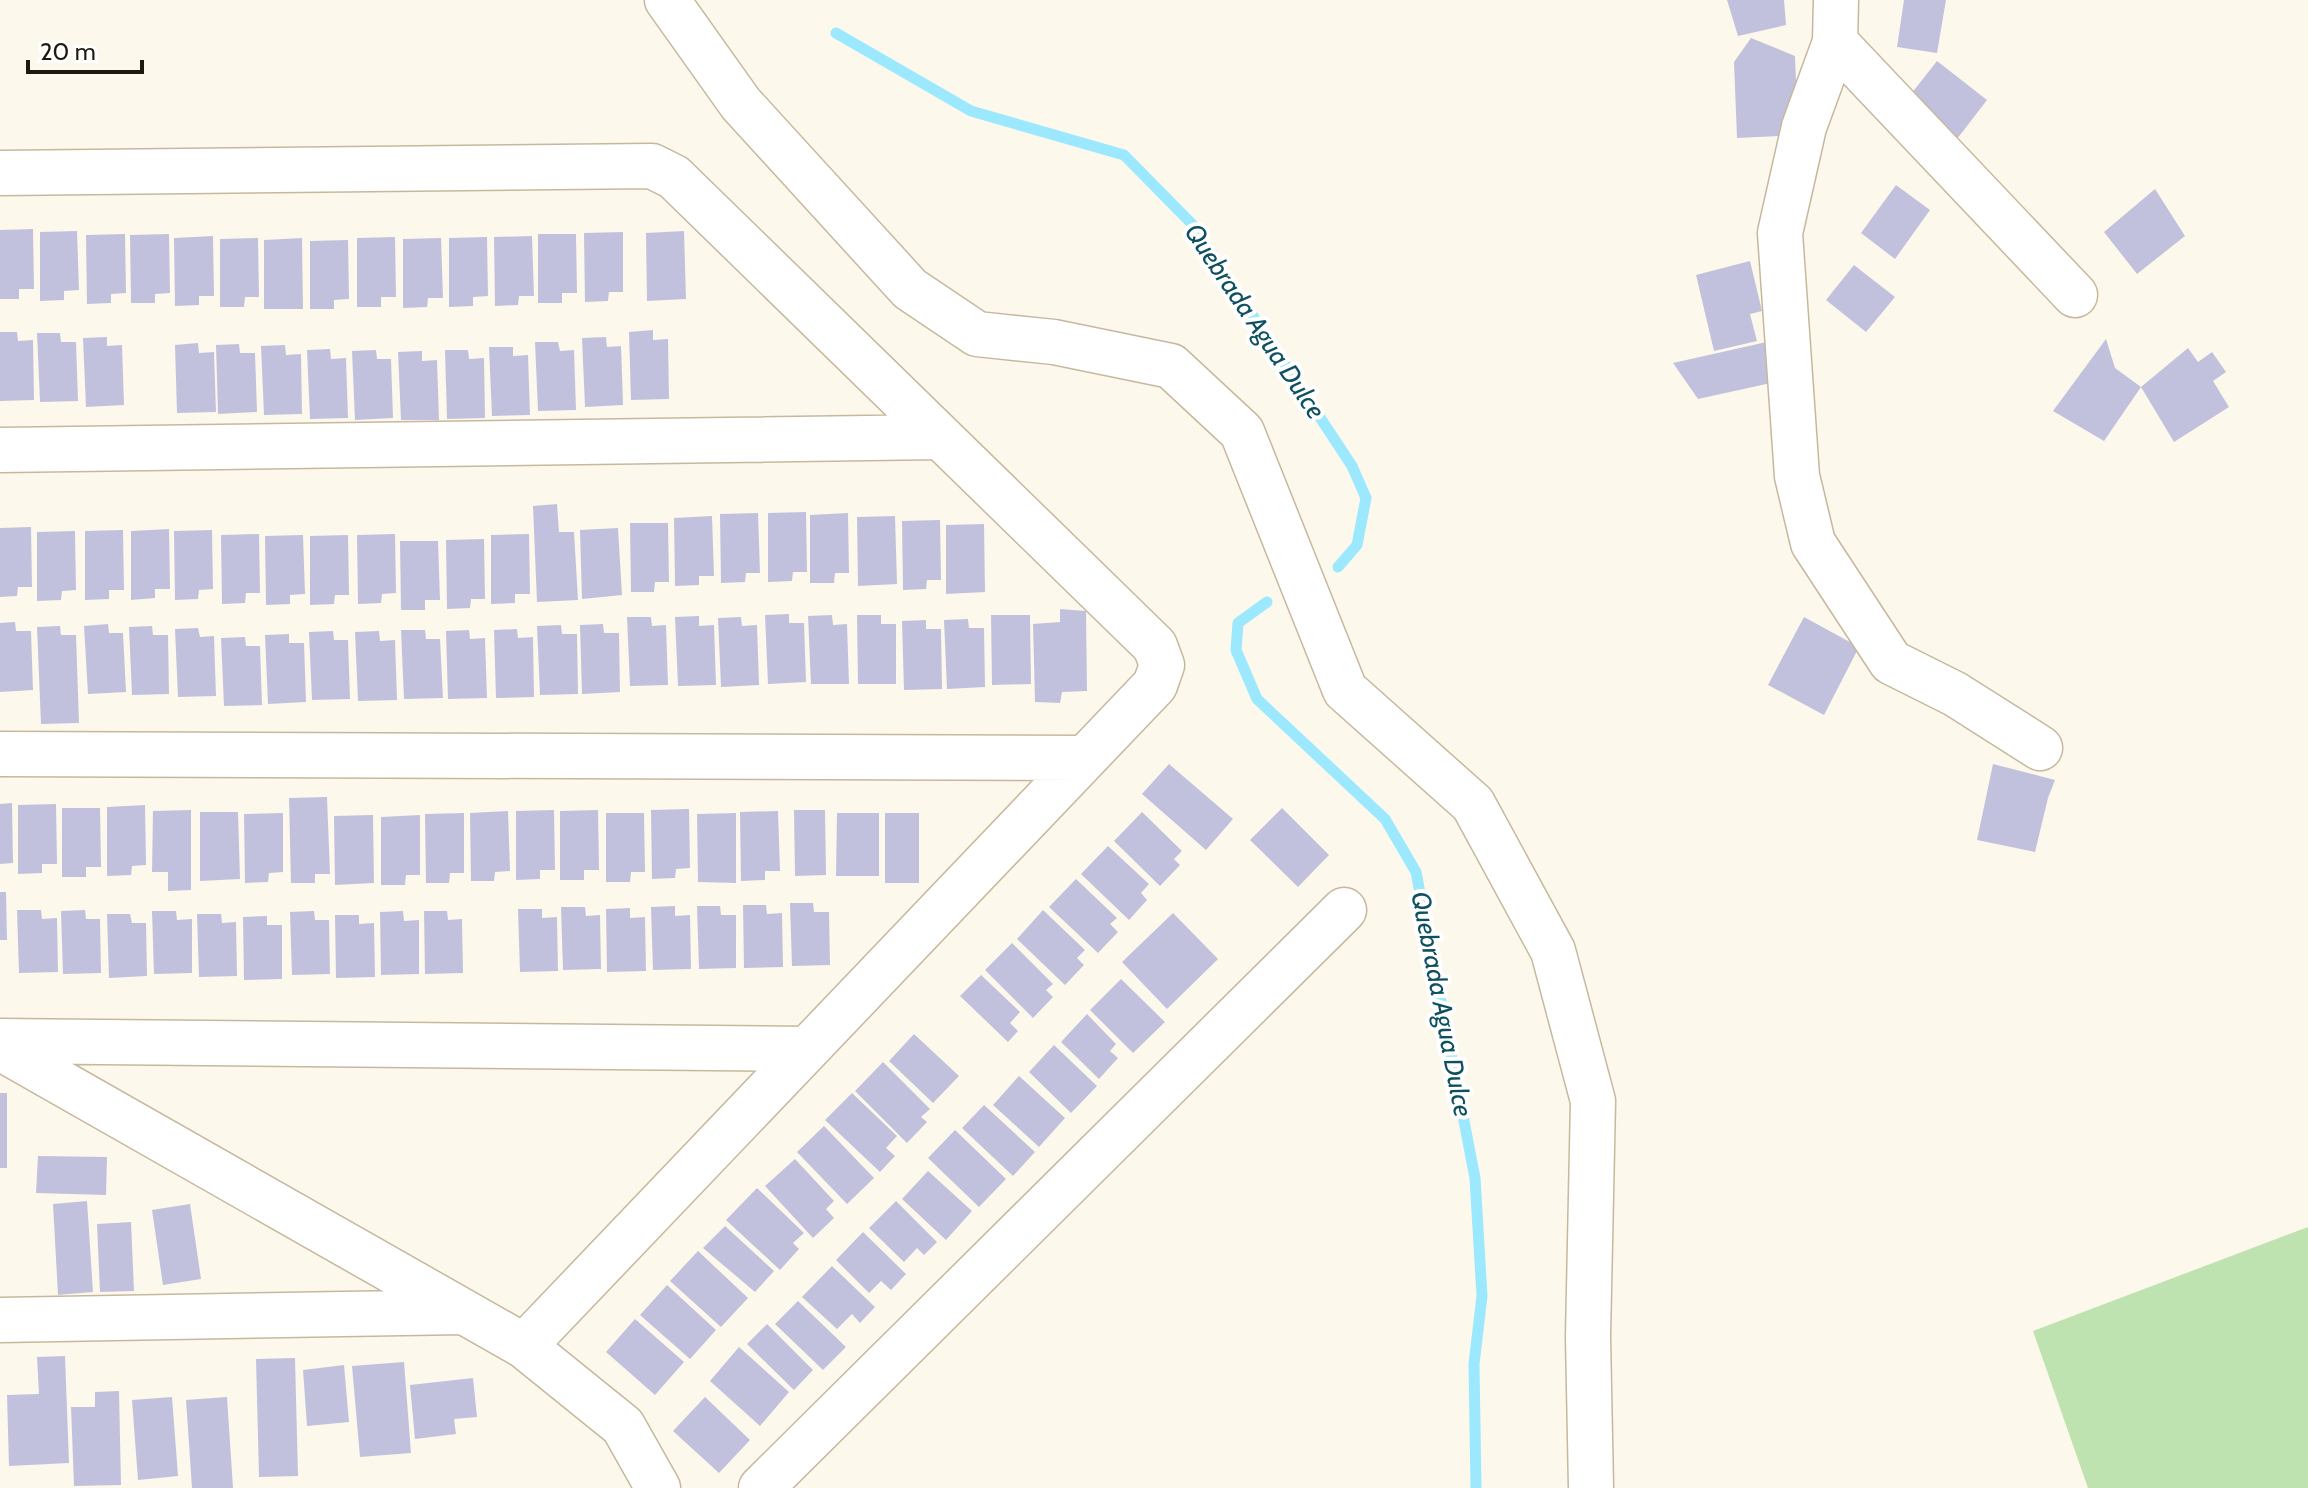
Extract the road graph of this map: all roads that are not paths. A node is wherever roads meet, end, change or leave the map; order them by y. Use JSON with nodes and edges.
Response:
{"nodes":[{"id":1,"x":667,"y":0,"type":"edge"},
{"id":2,"x":1835,"y":21,"type":"edge"},
{"id":3,"x":0,"y":173,"type":"edge"},
{"id":4,"x":2075,"y":295,"type":"dead end"},
{"id":5,"x":938,"y":437,"type":"junction"},
{"id":6,"x":0,"y":450,"type":"edge"},
{"id":7,"x":2040,"y":748,"type":"dead end"},
{"id":8,"x":0,"y":754,"type":"edge"},
{"id":9,"x":1084,"y":758,"type":"junction"},
{"id":10,"x":1344,"y":910,"type":"dead end"},
{"id":11,"x":0,"y":1041,"type":"edge"},
{"id":12,"x":0,"y":1048,"type":"edge"},
{"id":13,"x":806,"y":1049,"type":"junction"},
{"id":14,"x":464,"y":1312,"type":"junction"},
{"id":15,"x":0,"y":1320,"type":"edge"},
{"id":16,"x":524,"y":1346,"type":"junction"},
{"id":17,"x":658,"y":1488,"type":"edge"},
{"id":18,"x":761,"y":1488,"type":"edge"},
{"id":19,"x":1591,"y":1488,"type":"edge"}],
"edges":[{"from":1,"to":19,"type":"street"},
{"from":2,"to":4,"type":"street"},
{"from":2,"to":7,"type":"street"},
{"from":3,"to":5,"type":"street"},
{"from":5,"to":6,"type":"street"},
{"from":5,"to":9,"type":"street"},
{"from":8,"to":9,"type":"street"},
{"from":9,"to":13,"type":"street"},
{"from":10,"to":18,"type":"street"},
{"from":11,"to":13,"type":"street"},
{"from":12,"to":14,"type":"street"},
{"from":13,"to":16,"type":"street"},
{"from":14,"to":15,"type":"street"},
{"from":14,"to":16,"type":"street"},
{"from":16,"to":17,"type":"street"}]}
